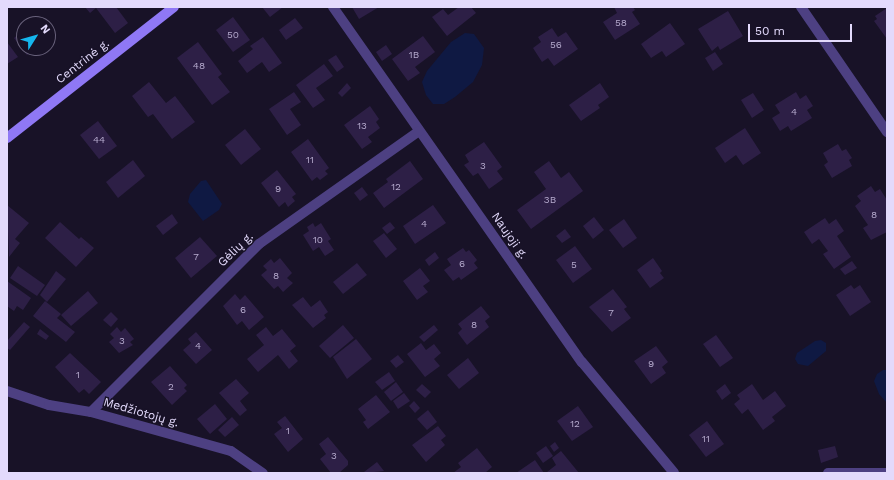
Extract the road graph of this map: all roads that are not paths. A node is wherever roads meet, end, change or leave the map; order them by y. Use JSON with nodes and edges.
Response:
{"nodes":[{"id":1,"x":174,"y":7,"type":"edge"},
{"id":2,"x":333,"y":7,"type":"edge"},
{"id":3,"x":801,"y":7,"type":"edge"},
{"id":4,"x":419,"y":131,"type":"junction"},
{"id":5,"x":887,"y":132,"type":"edge"},
{"id":6,"x":7,"y":138,"type":"edge"},
{"id":7,"x":7,"y":391,"type":"edge"},
{"id":8,"x":91,"y":412,"type":"junction"},
{"id":9,"x":263,"y":473,"type":"edge"},
{"id":10,"x":674,"y":473,"type":"edge"},
{"id":11,"x":828,"y":473,"type":"edge"},
{"id":12,"x":887,"y":473,"type":"edge"}],
"edges":[{"from":1,"to":6,"type":"main road","name":"Centrinė g."},
{"from":2,"to":4,"type":"street","name":"Naujoji g."},
{"from":3,"to":5,"type":"street"},
{"from":4,"to":8,"type":"street","name":"Gėlių g."},
{"from":4,"to":10,"type":"street","name":"Naujoji g."},
{"from":7,"to":8,"type":"street","name":"Medžiotojų g."},
{"from":8,"to":9,"type":"street","name":"Medžiotojų g."},
{"from":11,"to":12,"type":"street"}]}
